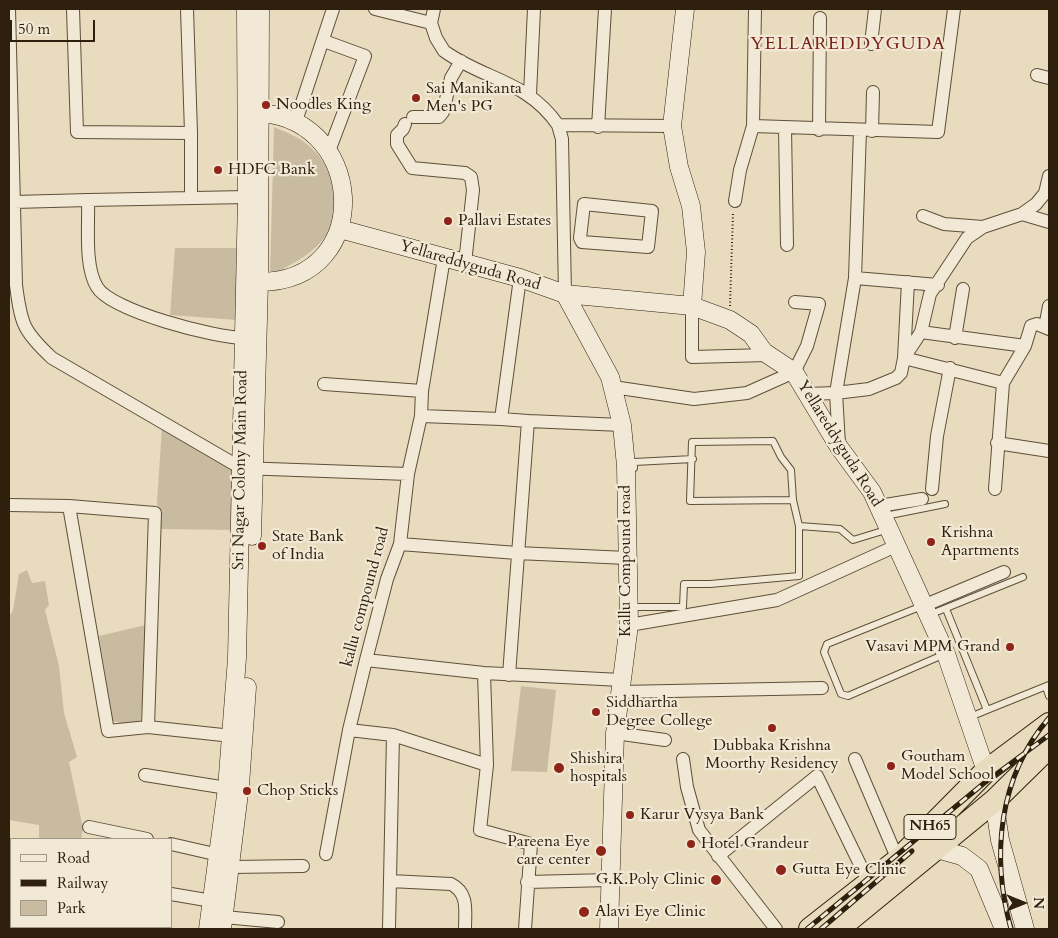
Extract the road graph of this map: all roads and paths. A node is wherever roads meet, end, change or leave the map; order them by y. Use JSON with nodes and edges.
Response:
{"nodes":[{"id":1,"x":9,"y":9,"type":"edge"},
{"id":2,"x":73,"y":9,"type":"edge"},
{"id":3,"x":187,"y":9,"type":"edge"},
{"id":4,"x":246,"y":9,"type":"edge"},
{"id":5,"x":260,"y":9,"type":"edge"},
{"id":6,"x":333,"y":9,"type":"edge"},
{"id":7,"x":375,"y":9,"type":"edge"},
{"id":8,"x":434,"y":9,"type":"edge"},
{"id":9,"x":534,"y":9,"type":"edge"},
{"id":10,"x":605,"y":9,"type":"edge"},
{"id":11,"x":685,"y":9,"type":"edge"},
{"id":12,"x":755,"y":9,"type":"edge"},
{"id":13,"x":874,"y":9,"type":"edge"},
{"id":14,"x":954,"y":9,"type":"edge"},
{"id":15,"x":394,"y":11,"type":"edge"},
{"id":16,"x":820,"y":18,"type":"dead end"},
{"id":17,"x":431,"y":22,"type":"junction"},
{"id":18,"x":324,"y":41,"type":"junction"},
{"id":19,"x":871,"y":44,"type":"dead end"},
{"id":20,"x":461,"y":61,"type":"junction"},
{"id":21,"x":873,"y":92,"type":"dead end"},
{"id":22,"x":530,"y":94,"type":"junction"},
{"id":23,"x":253,"y":113,"type":"junction"},
{"id":24,"x":296,"y":121,"type":"junction"},
{"id":25,"x":558,"y":125,"type":"junction"},
{"id":26,"x":672,"y":126,"type":"junction"},
{"id":27,"x":753,"y":126,"type":"junction"},
{"id":28,"x":598,"y":127,"type":"junction"},
{"id":29,"x":785,"y":128,"type":"junction"},
{"id":30,"x":819,"y":130,"type":"junction"},
{"id":31,"x":866,"y":130,"type":"junction"},
{"id":32,"x":191,"y":133,"type":"junction"},
{"id":33,"x":329,"y":151,"type":"junction"},
{"id":34,"x":1049,"y":176,"type":"edge"},
{"id":35,"x":246,"y":197,"type":"junction"},
{"id":36,"x":191,"y":198,"type":"junction"},
{"id":37,"x":88,"y":200,"type":"junction"},
{"id":38,"x":735,"y":201,"type":"joint"},
{"id":39,"x":14,"y":202,"type":"junction"},
{"id":40,"x":1022,"y":214,"type":"junction"},
{"id":41,"x":564,"y":216,"type":"junction"},
{"id":42,"x":922,"y":216,"type":"dead end"},
{"id":43,"x":582,"y":217,"type":"junction"},
{"id":44,"x":1049,"y":222,"type":"edge"},
{"id":45,"x":983,"y":227,"type":"junction"},
{"id":46,"x":340,"y":229,"type":"junction"},
{"id":47,"x":564,"y":235,"type":"junction"},
{"id":48,"x":580,"y":235,"type":"junction"},
{"id":49,"x":12,"y":237,"type":"edge"},
{"id":50,"x":787,"y":244,"type":"dead end"},
{"id":51,"x":444,"y":258,"type":"junction"},
{"id":52,"x":465,"y":263,"type":"junction"},
{"id":53,"x":520,"y":278,"type":"junction"},
{"id":54,"x":855,"y":278,"type":"junction"},
{"id":55,"x":259,"y":282,"type":"junction"},
{"id":56,"x":908,"y":282,"type":"junction"},
{"id":57,"x":938,"y":285,"type":"junction"},
{"id":58,"x":963,"y":289,"type":"dead end"},
{"id":59,"x":565,"y":294,"type":"junction"},
{"id":60,"x":795,"y":302,"type":"dead end"},
{"id":61,"x":692,"y":306,"type":"junction"},
{"id":62,"x":1049,"y":306,"type":"edge"},
{"id":63,"x":730,"y":320,"type":"junction"},
{"id":64,"x":1047,"y":328,"type":"edge"},
{"id":65,"x":920,"y":332,"type":"junction"},
{"id":66,"x":244,"y":338,"type":"junction"},
{"id":67,"x":954,"y":338,"type":"junction"},
{"id":68,"x":1025,"y":346,"type":"junction"},
{"id":69,"x":768,"y":355,"type":"junction"},
{"id":70,"x":904,"y":358,"type":"junction"},
{"id":71,"x":950,"y":368,"type":"junction"},
{"id":72,"x":794,"y":372,"type":"junction"},
{"id":73,"x":1003,"y":383,"type":"junction"},
{"id":74,"x":324,"y":384,"type":"dead end"},
{"id":75,"x":613,"y":387,"type":"junction"},
{"id":76,"x":422,"y":390,"type":"junction"},
{"id":77,"x":836,"y":393,"type":"junction"},
{"id":78,"x":807,"y":394,"type":"junction"},
{"id":79,"x":421,"y":416,"type":"junction"},
{"id":80,"x":501,"y":419,"type":"junction"},
{"id":81,"x":528,"y":421,"type":"junction"},
{"id":82,"x":622,"y":425,"type":"junction"},
{"id":83,"x":997,"y":443,"type":"junction"},
{"id":84,"x":839,"y":446,"type":"junction"},
{"id":85,"x":1049,"y":451,"type":"edge"},
{"id":86,"x":693,"y":459,"type":"junction"},
{"id":87,"x":248,"y":467,"type":"junction"},
{"id":88,"x":408,"y":474,"type":"junction"},
{"id":89,"x":932,"y":489,"type":"dead end"},
{"id":90,"x":995,"y":489,"type":"dead end"},
{"id":91,"x":922,"y":499,"type":"dead end"},
{"id":92,"x":793,"y":500,"type":"junction"},
{"id":93,"x":945,"y":504,"type":"dead end"},
{"id":94,"x":9,"y":505,"type":"edge"},
{"id":95,"x":69,"y":506,"type":"junction"},
{"id":96,"x":884,"y":517,"type":"junction"},
{"id":97,"x":798,"y":526,"type":"junction"},
{"id":98,"x":400,"y":544,"type":"junction"},
{"id":99,"x":898,"y":545,"type":"junction"},
{"id":100,"x":517,"y":553,"type":"junction"},
{"id":101,"x":627,"y":558,"type":"junction"},
{"id":102,"x":1004,"y":572,"type":"dead end"},
{"id":103,"x":1023,"y":577,"type":"dead end"},
{"id":104,"x":946,"y":609,"type":"junction"},
{"id":105,"x":926,"y":611,"type":"junction"},
{"id":106,"x":629,"y":625,"type":"junction"},
{"id":107,"x":946,"y":654,"type":"junction"},
{"id":108,"x":366,"y":660,"type":"junction"},
{"id":109,"x":484,"y":673,"type":"junction"},
{"id":110,"x":509,"y":675,"type":"junction"},
{"id":111,"x":621,"y":686,"type":"junction"},
{"id":112,"x":1047,"y":686,"type":"edge"},
{"id":113,"x":822,"y":688,"type":"dead end"},
{"id":114,"x":1049,"y":696,"type":"edge"},
{"id":115,"x":987,"y":710,"type":"junction"},
{"id":116,"x":968,"y":718,"type":"junction"},
{"id":117,"x":1049,"y":724,"type":"edge"},
{"id":118,"x":148,"y":727,"type":"junction"},
{"id":119,"x":350,"y":730,"type":"junction"},
{"id":120,"x":615,"y":733,"type":"junction"},
{"id":121,"x":393,"y":735,"type":"junction"},
{"id":122,"x":232,"y":736,"type":"junction"},
{"id":123,"x":665,"y":740,"type":"dead end"},
{"id":124,"x":1049,"y":747,"type":"edge"},
{"id":125,"x":682,"y":758,"type":"dead end"},
{"id":126,"x":855,"y":759,"type":"dead end"},
{"id":127,"x":487,"y":765,"type":"junction"},
{"id":128,"x":986,"y":771,"type":"junction"},
{"id":129,"x":145,"y":775,"type":"dead end"},
{"id":130,"x":227,"y":788,"type":"junction"},
{"id":131,"x":994,"y":802,"type":"junction"},
{"id":132,"x":89,"y":827,"type":"dead end"},
{"id":133,"x":142,"y":838,"type":"edge"},
{"id":134,"x":172,"y":844,"type":"edge"},
{"id":135,"x":937,"y":849,"type":"junction"},
{"id":136,"x":326,"y":854,"type":"dead end"},
{"id":137,"x":718,"y":856,"type":"junction"},
{"id":138,"x":898,"y":860,"type":"junction"},
{"id":139,"x":225,"y":861,"type":"junction"},
{"id":140,"x":303,"y":866,"type":"dead end"},
{"id":141,"x":610,"y":880,"type":"junction"},
{"id":142,"x":394,"y":881,"type":"junction"},
{"id":143,"x":527,"y":882,"type":"junction"},
{"id":144,"x":869,"y":883,"type":"junction"},
{"id":145,"x":172,"y":894,"type":"edge"},
{"id":146,"x":212,"y":901,"type":"junction"},
{"id":147,"x":278,"y":922,"type":"dead end"},
{"id":148,"x":223,"y":923,"type":"edge"},
{"id":149,"x":208,"y":929,"type":"edge"},
{"id":150,"x":389,"y":929,"type":"edge"},
{"id":151,"x":395,"y":929,"type":"edge"},
{"id":152,"x":465,"y":929,"type":"edge"},
{"id":153,"x":525,"y":929,"type":"edge"},
{"id":154,"x":609,"y":929,"type":"edge"},
{"id":155,"x":776,"y":929,"type":"edge"},
{"id":156,"x":810,"y":929,"type":"edge"},
{"id":157,"x":838,"y":929,"type":"edge"},
{"id":158,"x":1004,"y":929,"type":"edge"},
{"id":159,"x":1024,"y":929,"type":"edge"}],
"edges":[{"from":1,"to":39,"type":"street"},
{"from":2,"to":32,"type":"street"},
{"from":3,"to":32,"type":"street"},
{"from":4,"to":23,"type":"street","name":"Sri Nagar Colony Main Road"},
{"from":5,"to":23,"type":"street","name":"Sri Nagar Colony Main Road"},
{"from":6,"to":18,"type":"street"},
{"from":7,"to":15,"type":"street"},
{"from":8,"to":17,"type":"street"},
{"from":9,"to":22,"type":"street"},
{"from":10,"to":28,"type":"street"},
{"from":11,"to":26,"type":"street"},
{"from":12,"to":27,"type":"street"},
{"from":13,"to":19,"type":"street"},
{"from":14,"to":31,"type":"street"},
{"from":15,"to":17,"type":"street"},
{"from":16,"to":30,"type":"street"},
{"from":17,"to":20,"type":"street"},
{"from":18,"to":24,"type":"street"},
{"from":18,"to":33,"type":"street"},
{"from":20,"to":22,"type":"street"},
{"from":20,"to":52,"type":"street"},
{"from":21,"to":31,"type":"street"},
{"from":22,"to":25,"type":"street"},
{"from":23,"to":24,"type":"street"},
{"from":23,"to":35,"type":"street","name":"Sri Nagar Colony Main Road"},
{"from":23,"to":55,"type":"street","name":"Sri Nagar Colony Main Road"},
{"from":24,"to":33,"type":"street"},
{"from":25,"to":28,"type":"street"},
{"from":25,"to":41,"type":"street"},
{"from":26,"to":28,"type":"street"},
{"from":26,"to":61,"type":"street"},
{"from":27,"to":29,"type":"street"},
{"from":27,"to":38,"type":"street"},
{"from":29,"to":30,"type":"street"},
{"from":29,"to":50,"type":"street"},
{"from":30,"to":31,"type":"street"},
{"from":31,"to":54,"type":"street"},
{"from":32,"to":36,"type":"street"},
{"from":33,"to":46,"type":"street"},
{"from":34,"to":40,"type":"street"},
{"from":35,"to":36,"type":"street"},
{"from":35,"to":66,"type":"street","name":"Sri Nagar Colony Main Road"},
{"from":36,"to":37,"type":"street"},
{"from":37,"to":39,"type":"street"},
{"from":37,"to":66,"type":"street"},
{"from":38,"to":63,"type":"path"},
{"from":39,"to":49,"type":"street"},
{"from":40,"to":44,"type":"street"},
{"from":40,"to":45,"type":"street"},
{"from":41,"to":43,"type":"street"},
{"from":41,"to":47,"type":"street"},
{"from":42,"to":45,"type":"street"},
{"from":43,"to":48,"type":"street"},
{"from":43,"to":48,"type":"street"},
{"from":45,"to":57,"type":"street"},
{"from":46,"to":51,"type":"street","name":"Yellareddyguda Road"},
{"from":46,"to":55,"type":"street"},
{"from":47,"to":48,"type":"street"},
{"from":47,"to":59,"type":"street"},
{"from":49,"to":87,"type":"street"},
{"from":51,"to":52,"type":"street","name":"Yellareddyguda Road"},
{"from":51,"to":76,"type":"street","name":"kallu compound road"},
{"from":52,"to":53,"type":"street","name":"Yellareddyguda Road"},
{"from":53,"to":59,"type":"street","name":"Yellareddyguda Road"},
{"from":53,"to":80,"type":"street"},
{"from":54,"to":56,"type":"street"},
{"from":54,"to":77,"type":"street"},
{"from":55,"to":87,"type":"street","name":"Sri Nagar Colony Main Road"},
{"from":56,"to":57,"type":"street"},
{"from":56,"to":70,"type":"street"},
{"from":57,"to":65,"type":"street"},
{"from":58,"to":67,"type":"street"},
{"from":59,"to":61,"type":"street","name":"Yellareddyguda Road"},
{"from":59,"to":75,"type":"street","name":"Kallu Compound road"},
{"from":60,"to":72,"type":"street"},
{"from":61,"to":63,"type":"street","name":"Yellareddyguda Road"},
{"from":61,"to":69,"type":"street"},
{"from":62,"to":64,"type":"street"},
{"from":63,"to":69,"type":"street","name":"Yellareddyguda Road"},
{"from":64,"to":68,"type":"street"},
{"from":65,"to":67,"type":"street"},
{"from":65,"to":70,"type":"street"},
{"from":66,"to":87,"type":"street","name":"Sri Nagar Colony Main Road"},
{"from":67,"to":68,"type":"street"},
{"from":68,"to":73,"type":"street"},
{"from":69,"to":72,"type":"street","name":"Yellareddyguda Road"},
{"from":70,"to":71,"type":"street"},
{"from":70,"to":77,"type":"street"},
{"from":71,"to":73,"type":"street"},
{"from":71,"to":89,"type":"street"},
{"from":72,"to":75,"type":"street"},
{"from":72,"to":78,"type":"street","name":"Yellareddyguda Road"},
{"from":73,"to":83,"type":"street"},
{"from":74,"to":76,"type":"street"},
{"from":75,"to":82,"type":"street","name":"Kallu Compound road"},
{"from":76,"to":79,"type":"street","name":"kallu compound road"},
{"from":77,"to":78,"type":"street"},
{"from":77,"to":84,"type":"street"},
{"from":78,"to":84,"type":"street","name":"Yellareddyguda Road"},
{"from":79,"to":80,"type":"street"},
{"from":79,"to":88,"type":"street","name":"kallu compound road"},
{"from":80,"to":81,"type":"street"},
{"from":81,"to":82,"type":"street"},
{"from":81,"to":100,"type":"street"},
{"from":82,"to":101,"type":"street","name":"Kallu Compound road"},
{"from":83,"to":85,"type":"street"},
{"from":83,"to":90,"type":"street"},
{"from":84,"to":96,"type":"street","name":"Yellareddyguda Road"},
{"from":86,"to":92,"type":"lane"},
{"from":86,"to":92,"type":"lane"},
{"from":86,"to":97,"type":"lane"},
{"from":87,"to":88,"type":"street"},
{"from":87,"to":122,"type":"street","name":"Sri Nagar Colony Main Road"},
{"from":87,"to":139,"type":"street","name":"Sri Nagar Colony Main Road"},
{"from":88,"to":98,"type":"street","name":"kallu compound road"},
{"from":91,"to":96,"type":"street"},
{"from":92,"to":97,"type":"lane"},
{"from":93,"to":96,"type":"lane"},
{"from":94,"to":95,"type":"street"},
{"from":95,"to":118,"type":"street"},
{"from":95,"to":118,"type":"street"},
{"from":96,"to":97,"type":"lane"},
{"from":96,"to":99,"type":"street","name":"Yellareddyguda Road"},
{"from":98,"to":100,"type":"street"},
{"from":98,"to":108,"type":"street","name":"kallu compound road"},
{"from":99,"to":105,"type":"street","name":"Yellareddyguda Road"},
{"from":99,"to":106,"type":"street"},
{"from":100,"to":101,"type":"street"},
{"from":100,"to":110,"type":"street"},
{"from":101,"to":106,"type":"street","name":"Kallu Compound road"},
{"from":102,"to":105,"type":"street"},
{"from":103,"to":104,"type":"lane"},
{"from":104,"to":105,"type":"lane"},
{"from":104,"to":115,"type":"lane"},
{"from":105,"to":107,"type":"street","name":"Yellareddyguda Road"},
{"from":105,"to":107,"type":"lane"},
{"from":106,"to":111,"type":"street","name":"Kallu Compound road"},
{"from":107,"to":116,"type":"street","name":"Yellareddyguda Road"},
{"from":108,"to":109,"type":"street"},
{"from":108,"to":119,"type":"street","name":"kallu compound road"},
{"from":109,"to":110,"type":"street"},
{"from":109,"to":127,"type":"street"},
{"from":110,"to":111,"type":"street"},
{"from":111,"to":113,"type":"street"},
{"from":111,"to":120,"type":"street","name":"Kallu Compound road"},
{"from":112,"to":114,"type":"lane"},
{"from":112,"to":115,"type":"lane"},
{"from":115,"to":116,"type":"lane"},
{"from":116,"to":128,"type":"street","name":"Yellareddyguda Road"},
{"from":117,"to":128,"type":"highway","number":"NH65"},
{"from":118,"to":122,"type":"street"},
{"from":119,"to":121,"type":"street"},
{"from":119,"to":136,"type":"street","name":"kallu compound road"},
{"from":120,"to":123,"type":"street"},
{"from":120,"to":141,"type":"street","name":"Kallu Compound road"},
{"from":121,"to":127,"type":"street"},
{"from":121,"to":142,"type":"street"},
{"from":122,"to":130,"type":"street","name":"Sri Nagar Colony Main Road"},
{"from":124,"to":131,"type":"highway","number":"NH65"},
{"from":125,"to":137,"type":"street"},
{"from":126,"to":138,"type":"street"},
{"from":127,"to":143,"type":"street"},
{"from":128,"to":138,"type":"highway","number":"NH65"},
{"from":129,"to":130,"type":"street"},
{"from":130,"to":139,"type":"street","name":"Sri Nagar Colony Main Road"},
{"from":131,"to":135,"type":"highway","number":"NH65"},
{"from":131,"to":159,"type":"street"},
{"from":132,"to":133,"type":"street"},
{"from":134,"to":139,"type":"street"},
{"from":135,"to":157,"type":"highway","number":"NH65"},
{"from":135,"to":158,"type":"street"},
{"from":137,"to":144,"type":"street"},
{"from":137,"to":155,"type":"street"},
{"from":138,"to":144,"type":"highway","number":"NH65"},
{"from":139,"to":140,"type":"street"},
{"from":139,"to":146,"type":"street","name":"Sri Nagar Colony Main Road"},
{"from":139,"to":148,"type":"street","name":"Sri Nagar Colony Main Road"},
{"from":141,"to":143,"type":"street"},
{"from":141,"to":154,"type":"street","name":"Kallu Compound road"},
{"from":142,"to":150,"type":"street"},
{"from":142,"to":151,"type":"street"},
{"from":142,"to":152,"type":"street"},
{"from":143,"to":153,"type":"street"},
{"from":144,"to":156,"type":"highway","number":"NH65"},
{"from":145,"to":146,"type":"street"},
{"from":146,"to":149,"type":"street","name":"Sri Nagar Colony Main Road"},
{"from":147,"to":148,"type":"street"}]}
